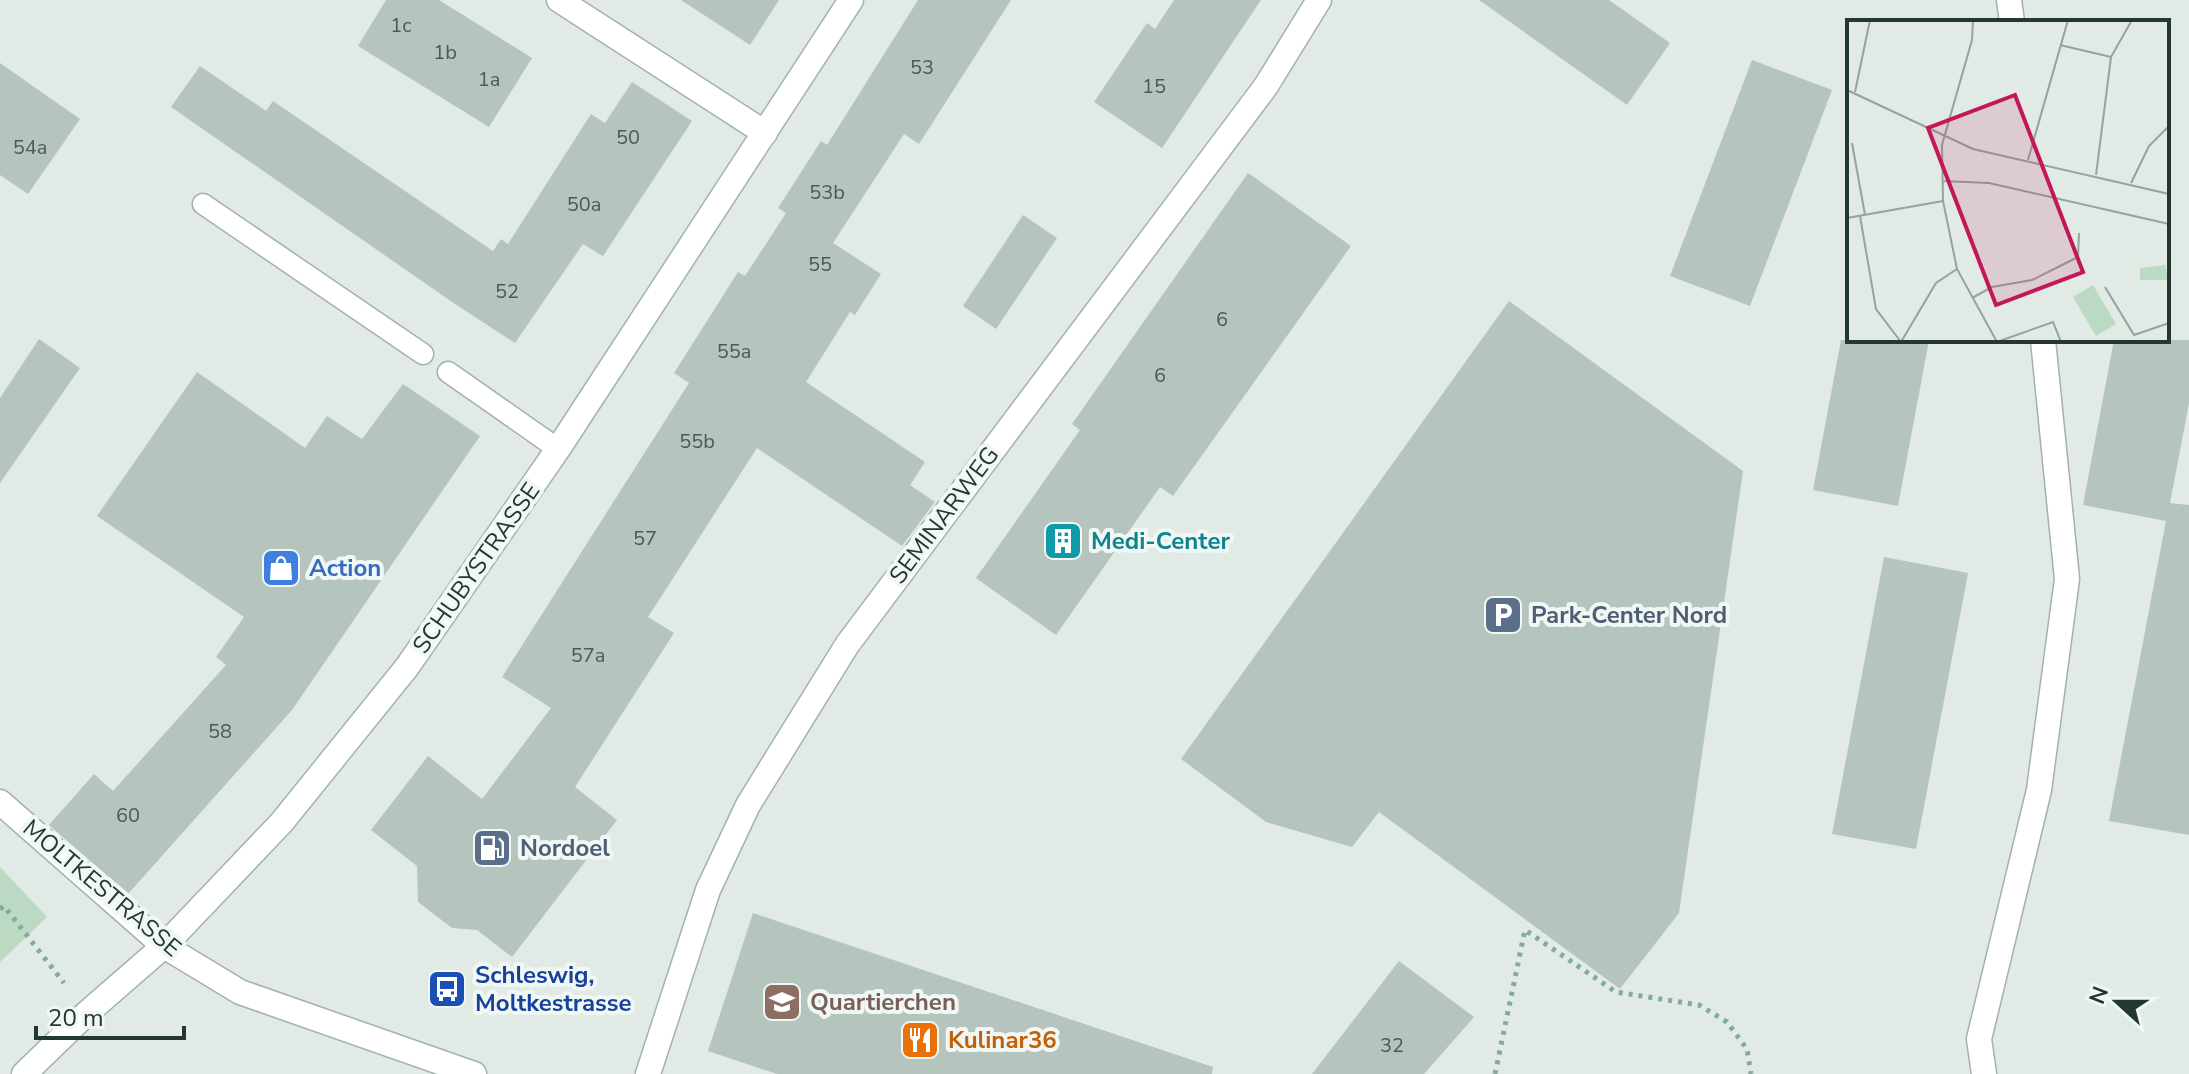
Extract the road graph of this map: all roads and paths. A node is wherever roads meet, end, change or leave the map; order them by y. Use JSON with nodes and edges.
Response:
{"nodes":[{"id":1,"x":559,"y":0,"type":"edge"},
{"id":2,"x":851,"y":0,"type":"edge"},
{"id":3,"x":1319,"y":0,"type":"edge"},
{"id":4,"x":2009,"y":0,"type":"edge"},
{"id":5,"x":2012,"y":20,"type":"edge"},
{"id":6,"x":765,"y":133,"type":"junction"},
{"id":7,"x":203,"y":204,"type":"dead end"},
{"id":8,"x":2043,"y":342,"type":"edge"},
{"id":9,"x":423,"y":354,"type":"dead end"},
{"id":10,"x":448,"y":372,"type":"dead end"},
{"id":11,"x":558,"y":449,"type":"junction"},
{"id":12,"x":0,"y":802,"type":"edge"},
{"id":13,"x":0,"y":909,"type":"edge"},
{"id":14,"x":164,"y":946,"type":"junction"},
{"id":15,"x":87,"y":1013,"type":"junction"},
{"id":16,"x":24,"y":1074,"type":"edge"},
{"id":17,"x":474,"y":1074,"type":"edge"},
{"id":18,"x":648,"y":1074,"type":"edge"},
{"id":19,"x":1495,"y":1074,"type":"edge"},
{"id":20,"x":1751,"y":1074,"type":"edge"},
{"id":21,"x":1984,"y":1074,"type":"edge"}],
"edges":[{"from":1,"to":6,"type":"street"},
{"from":2,"to":6,"type":"street","name":"SCHUBYSTRASSE"},
{"from":3,"to":18,"type":"street","name":"SEMINARWEG"},
{"from":4,"to":5,"type":"street"},
{"from":6,"to":11,"type":"street","name":"SCHUBYSTRASSE"},
{"from":7,"to":9,"type":"lane"},
{"from":8,"to":21,"type":"street"},
{"from":10,"to":11,"type":"lane"},
{"from":11,"to":14,"type":"street","name":"SCHUBYSTRASSE"},
{"from":12,"to":14,"type":"street","name":"MOLTKESTRASSE"},
{"from":13,"to":15,"type":"path"},
{"from":14,"to":15,"type":"street","name":"SCHUBYSTRASSE"},
{"from":14,"to":17,"type":"street","name":"MOLTKESTRASSE"},
{"from":15,"to":16,"type":"street","name":"SCHUBYSTRASSE"},
{"from":19,"to":20,"type":"path"}]}
